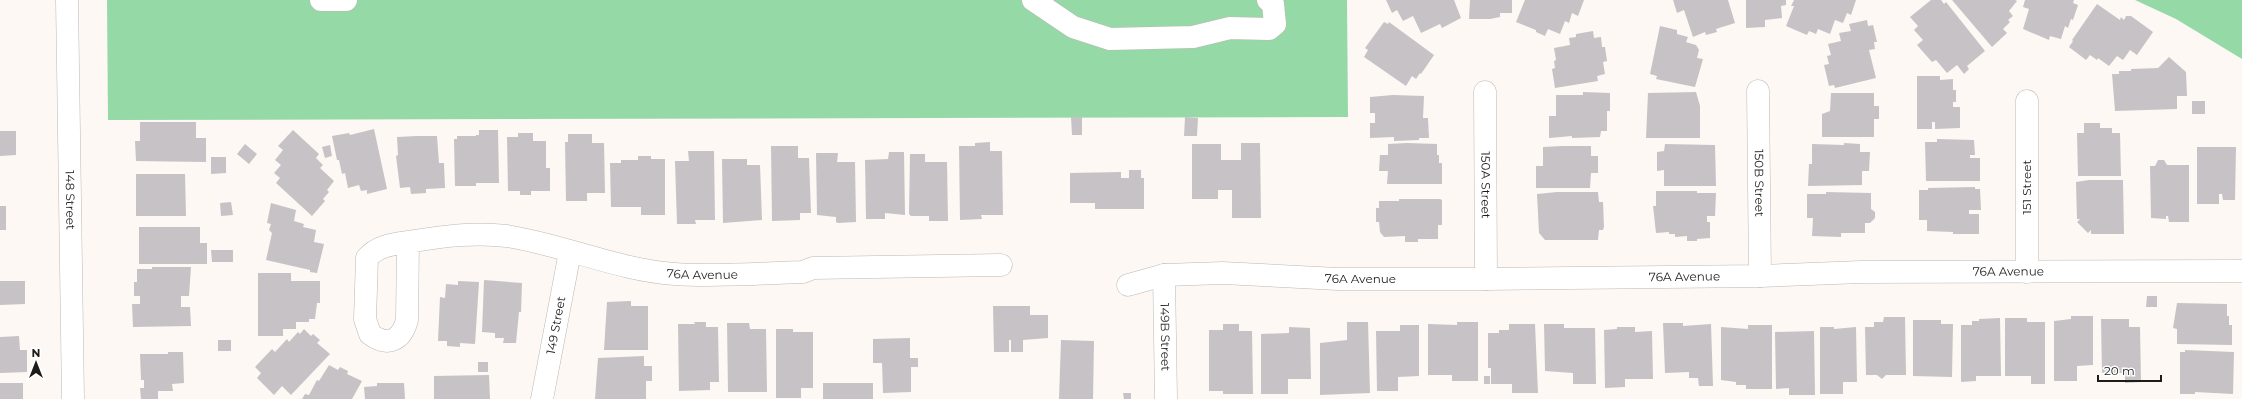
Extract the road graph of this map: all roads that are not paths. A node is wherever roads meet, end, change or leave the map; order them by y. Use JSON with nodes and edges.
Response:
{"nodes":[{"id":1,"x":67,"y":0,"type":"edge"},
{"id":2,"x":321,"y":0,"type":"edge"},
{"id":3,"x":346,"y":0,"type":"edge"},
{"id":4,"x":1033,"y":0,"type":"edge"},
{"id":5,"x":1268,"y":0,"type":"edge"},
{"id":6,"x":1758,"y":91,"type":"dead end"},
{"id":7,"x":1485,"y":92,"type":"dead end"},
{"id":8,"x":2027,"y":101,"type":"dead end"},
{"id":9,"x":408,"y":242,"type":"dead end"},
{"id":10,"x":570,"y":252,"type":"junction"},
{"id":11,"x":1000,"y":265,"type":"dead end"},
{"id":12,"x":2242,"y":271,"type":"edge"},
{"id":13,"x":2027,"y":272,"type":"junction"},
{"id":14,"x":1164,"y":276,"type":"junction"},
{"id":15,"x":1760,"y":276,"type":"junction"},
{"id":16,"x":1486,"y":279,"type":"junction"},
{"id":17,"x":1128,"y":285,"type":"dead end"},
{"id":18,"x":73,"y":399,"type":"edge"},
{"id":19,"x":542,"y":399,"type":"edge"},
{"id":20,"x":1166,"y":399,"type":"edge"}],
"edges":[{"from":1,"to":18,"type":"street","name":"148 Street"},
{"from":2,"to":3,"type":"street"},
{"from":4,"to":5,"type":"street"},
{"from":6,"to":15,"type":"street","name":"150B Street"},
{"from":7,"to":16,"type":"street","name":"150A Street"},
{"from":8,"to":13,"type":"street","name":"151 Street"},
{"from":9,"to":10,"type":"street","name":"76A Avenue"},
{"from":10,"to":11,"type":"street","name":"76A Avenue"},
{"from":10,"to":19,"type":"street","name":"149 Street"},
{"from":12,"to":13,"type":"street","name":"76A Avenue"},
{"from":13,"to":15,"type":"street","name":"76A Avenue"},
{"from":14,"to":16,"type":"street","name":"76A Avenue"},
{"from":14,"to":17,"type":"street","name":"76A Avenue"},
{"from":14,"to":20,"type":"street","name":"149B Street"},
{"from":15,"to":16,"type":"street","name":"76A Avenue"}]}
